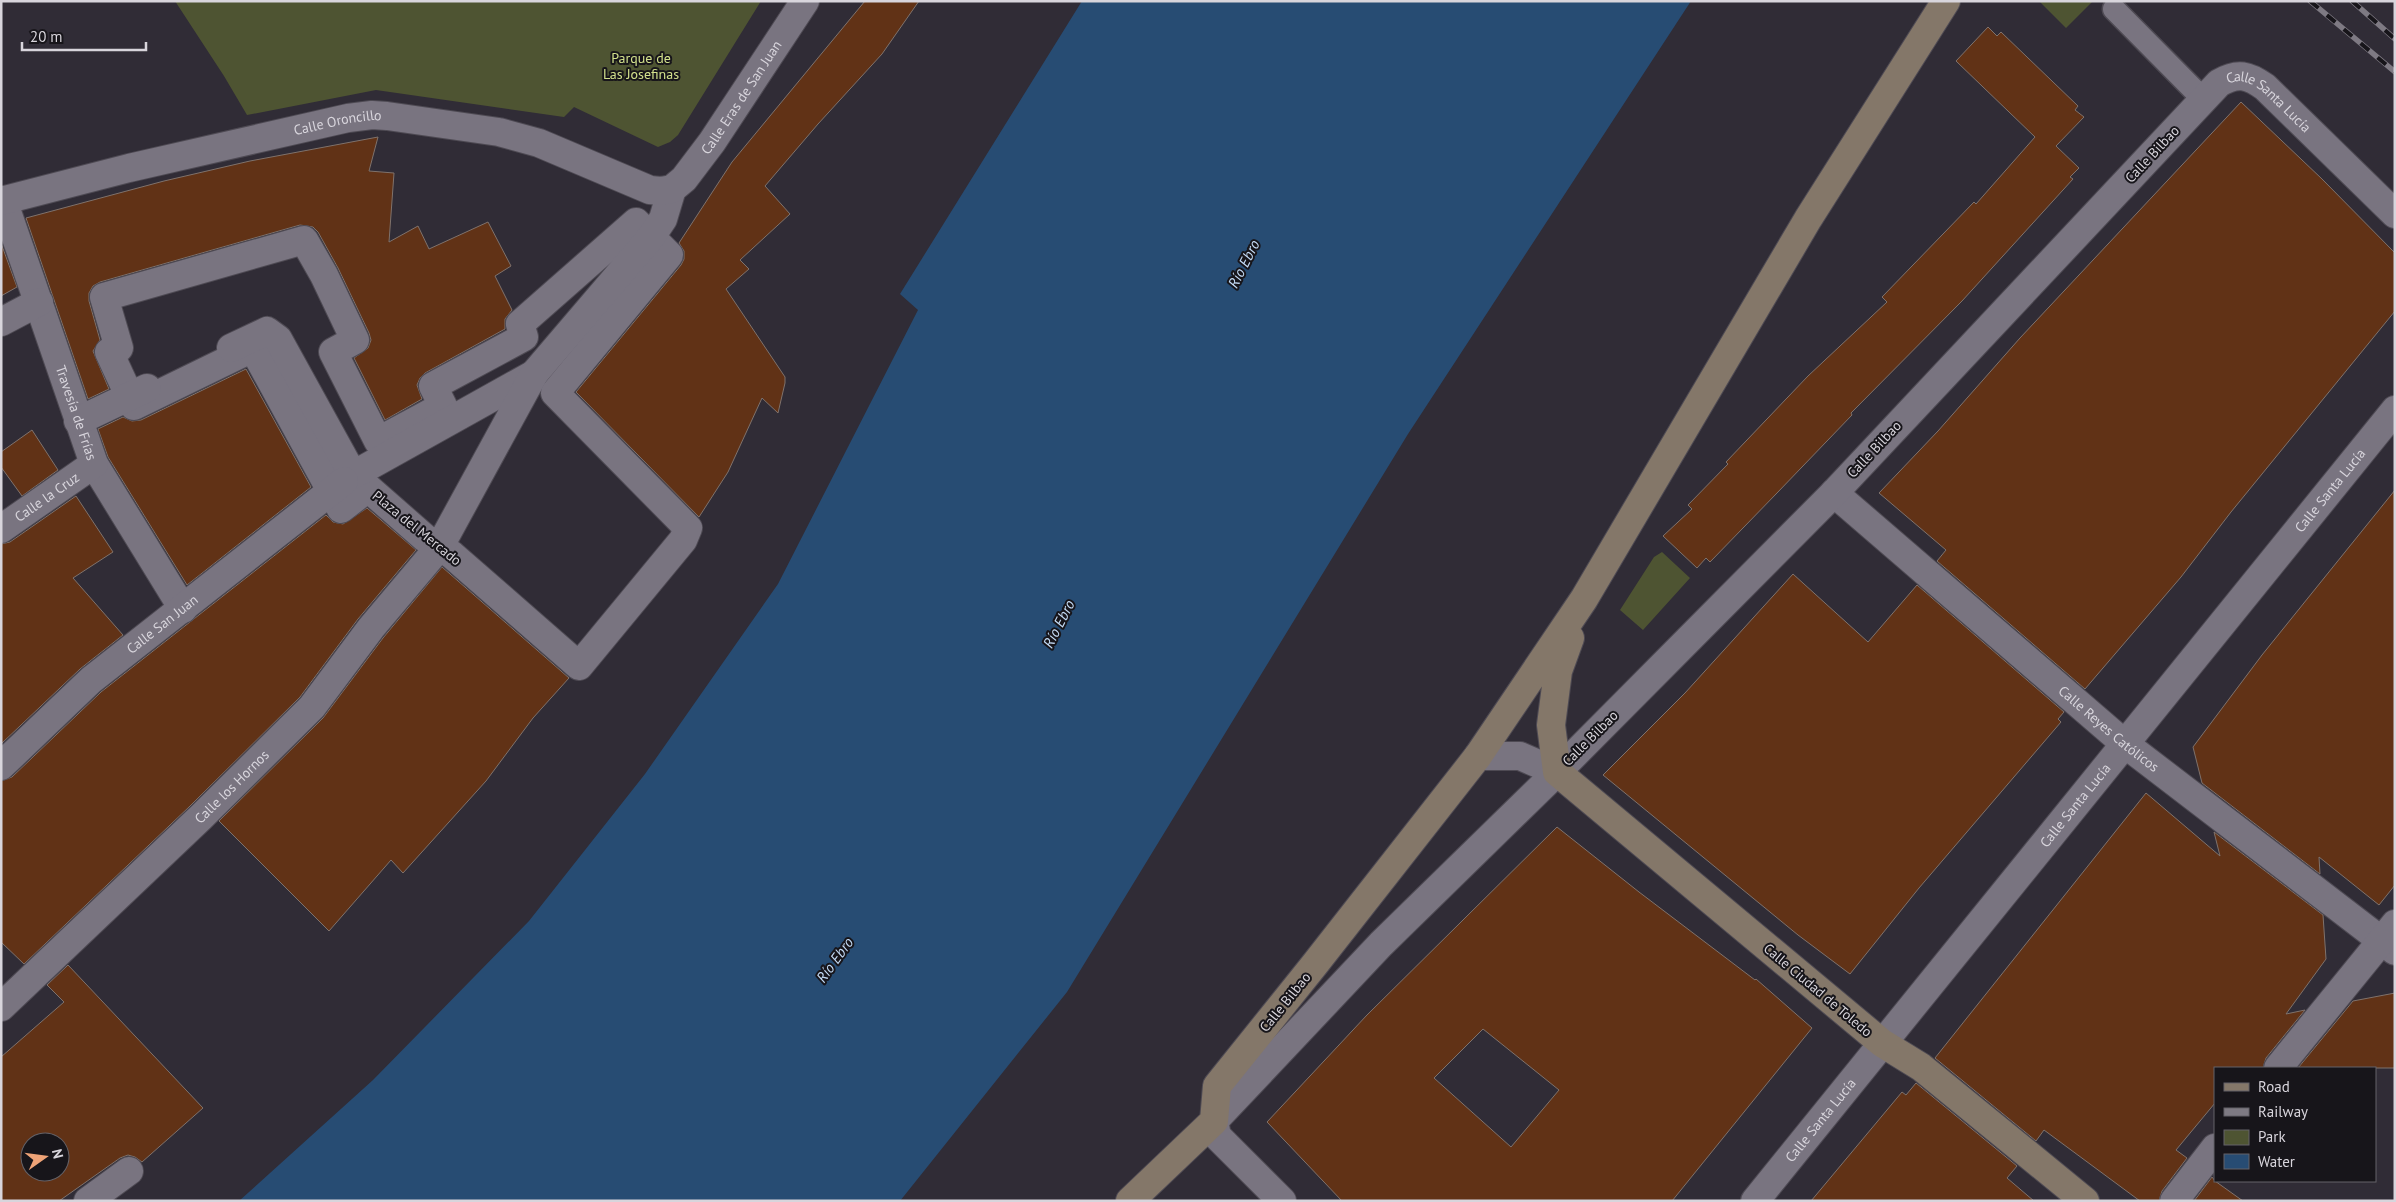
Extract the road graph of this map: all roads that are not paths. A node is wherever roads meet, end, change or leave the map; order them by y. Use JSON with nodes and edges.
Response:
{"nodes":[{"id":1,"x":805,"y":1,"type":"edge"},
{"id":2,"x":1946,"y":1,"type":"edge"},
{"id":3,"x":2114,"y":9,"type":"dead end"},
{"id":4,"x":2203,"y":99,"type":"junction"},
{"id":5,"x":2185,"y":119,"type":"joint"},
{"id":6,"x":672,"y":189,"type":"junction"},
{"id":7,"x":2,"y":198,"type":"edge"},
{"id":8,"x":2395,"y":214,"type":"edge"},
{"id":9,"x":651,"y":237,"type":"junction"},
{"id":10,"x":39,"y":302,"type":"junction"},
{"id":11,"x":1,"y":322,"type":"edge"},
{"id":12,"x":534,"y":374,"type":"junction"},
{"id":13,"x":129,"y":396,"type":"junction"},
{"id":14,"x":2395,"y":410,"type":"edge"},
{"id":15,"x":78,"y":421,"type":"junction"},
{"id":16,"x":94,"y":464,"type":"junction"},
{"id":17,"x":353,"y":475,"type":"junction"},
{"id":18,"x":329,"y":490,"type":"junction"},
{"id":19,"x":1834,"y":493,"type":"junction"},
{"id":20,"x":1,"y":529,"type":"edge"},
{"id":21,"x":440,"y":546,"type":"junction"},
{"id":22,"x":1584,"y":599,"type":"junction"},
{"id":23,"x":182,"y":609,"type":"junction"},
{"id":24,"x":2125,"y":744,"type":"junction"},
{"id":25,"x":1478,"y":756,"type":"junction"},
{"id":26,"x":1,"y":766,"type":"edge"},
{"id":27,"x":1557,"y":772,"type":"junction"},
{"id":28,"x":2390,"y":939,"type":"edge"},
{"id":29,"x":1,"y":1007,"type":"edge"},
{"id":30,"x":1882,"y":1043,"type":"junction"},
{"id":31,"x":2279,"y":1067,"type":"edge"},
{"id":32,"x":1214,"y":1121,"type":"junction"},
{"id":33,"x":2214,"y":1149,"type":"edge"},
{"id":34,"x":130,"y":1171,"type":"dead end"},
{"id":35,"x":88,"y":1201,"type":"edge"},
{"id":36,"x":1130,"y":1201,"type":"edge"},
{"id":37,"x":1282,"y":1201,"type":"edge"},
{"id":38,"x":1755,"y":1201,"type":"edge"},
{"id":39,"x":2085,"y":1201,"type":"edge"},
{"id":40,"x":2174,"y":1201,"type":"edge"}],
"edges":[{"from":1,"to":6,"type":"street","name":"Calle Eras de San Juan"},
{"from":2,"to":22,"type":"main road","name":"Calle Bilbao"},
{"from":3,"to":4,"type":"lane"},
{"from":4,"to":5,"type":"street","name":"Calle Santa Lucía"},
{"from":4,"to":8,"type":"street","name":"Calle Santa Lucía"},
{"from":5,"to":19,"type":"street","name":"Calle Bilbao"},
{"from":6,"to":7,"type":"street","name":"Calle Oroncillo"},
{"from":6,"to":9,"type":"street"},
{"from":7,"to":10,"type":"street","name":"Travesía de Frías"},
{"from":9,"to":12,"type":"street"},
{"from":9,"to":13,"type":"street","name":"Plaza del Mercado"},
{"from":9,"to":21,"type":"street","name":"Plaza del Mercado"},
{"from":10,"to":11,"type":"street"},
{"from":10,"to":15,"type":"street","name":"Travesía de Frías"},
{"from":12,"to":17,"type":"street","name":"Calle San Juan"},
{"from":12,"to":21,"type":"street","name":"Calle los Hornos"},
{"from":13,"to":15,"type":"street"},
{"from":13,"to":17,"type":"street"},
{"from":13,"to":18,"type":"street","name":"Plaza del Mercado"},
{"from":14,"to":24,"type":"street","name":"Calle Santa Lucía"},
{"from":15,"to":16,"type":"street","name":"Travesía de Frías"},
{"from":16,"to":20,"type":"street","name":"Calle la Cruz"},
{"from":16,"to":23,"type":"street","name":"Travesía de Frías"},
{"from":17,"to":18,"type":"street","name":"Calle San Juan"},
{"from":18,"to":21,"type":"street","name":"Plaza del Mercado"},
{"from":18,"to":23,"type":"street","name":"Calle San Juan"},
{"from":19,"to":24,"type":"street","name":"Calle Reyes Católicos"},
{"from":19,"to":27,"type":"street","name":"Calle Bilbao"},
{"from":21,"to":29,"type":"street","name":"Calle los Hornos"},
{"from":22,"to":25,"type":"main road","name":"Calle Bilbao"},
{"from":22,"to":27,"type":"main road","name":"Calle Bilbao"},
{"from":23,"to":26,"type":"street","name":"Calle San Juan"},
{"from":24,"to":28,"type":"street","name":"Calle Reyes Católicos"},
{"from":24,"to":30,"type":"street","name":"Calle Santa Lucía"},
{"from":25,"to":27,"type":"street"},
{"from":25,"to":32,"type":"main road","name":"Calle Bilbao"},
{"from":27,"to":30,"type":"main road","name":"Calle Ciudad de Toledo"},
{"from":27,"to":32,"type":"street","name":"Calle Bilbao"},
{"from":28,"to":31,"type":"street"},
{"from":30,"to":38,"type":"street","name":"Calle Santa Lucía"},
{"from":30,"to":39,"type":"main road","name":"Calle Ciudad de Toledo"},
{"from":32,"to":36,"type":"main road","name":"Calle Bilbao"},
{"from":32,"to":37,"type":"street"},
{"from":33,"to":40,"type":"street"},
{"from":34,"to":35,"type":"street"}]}
